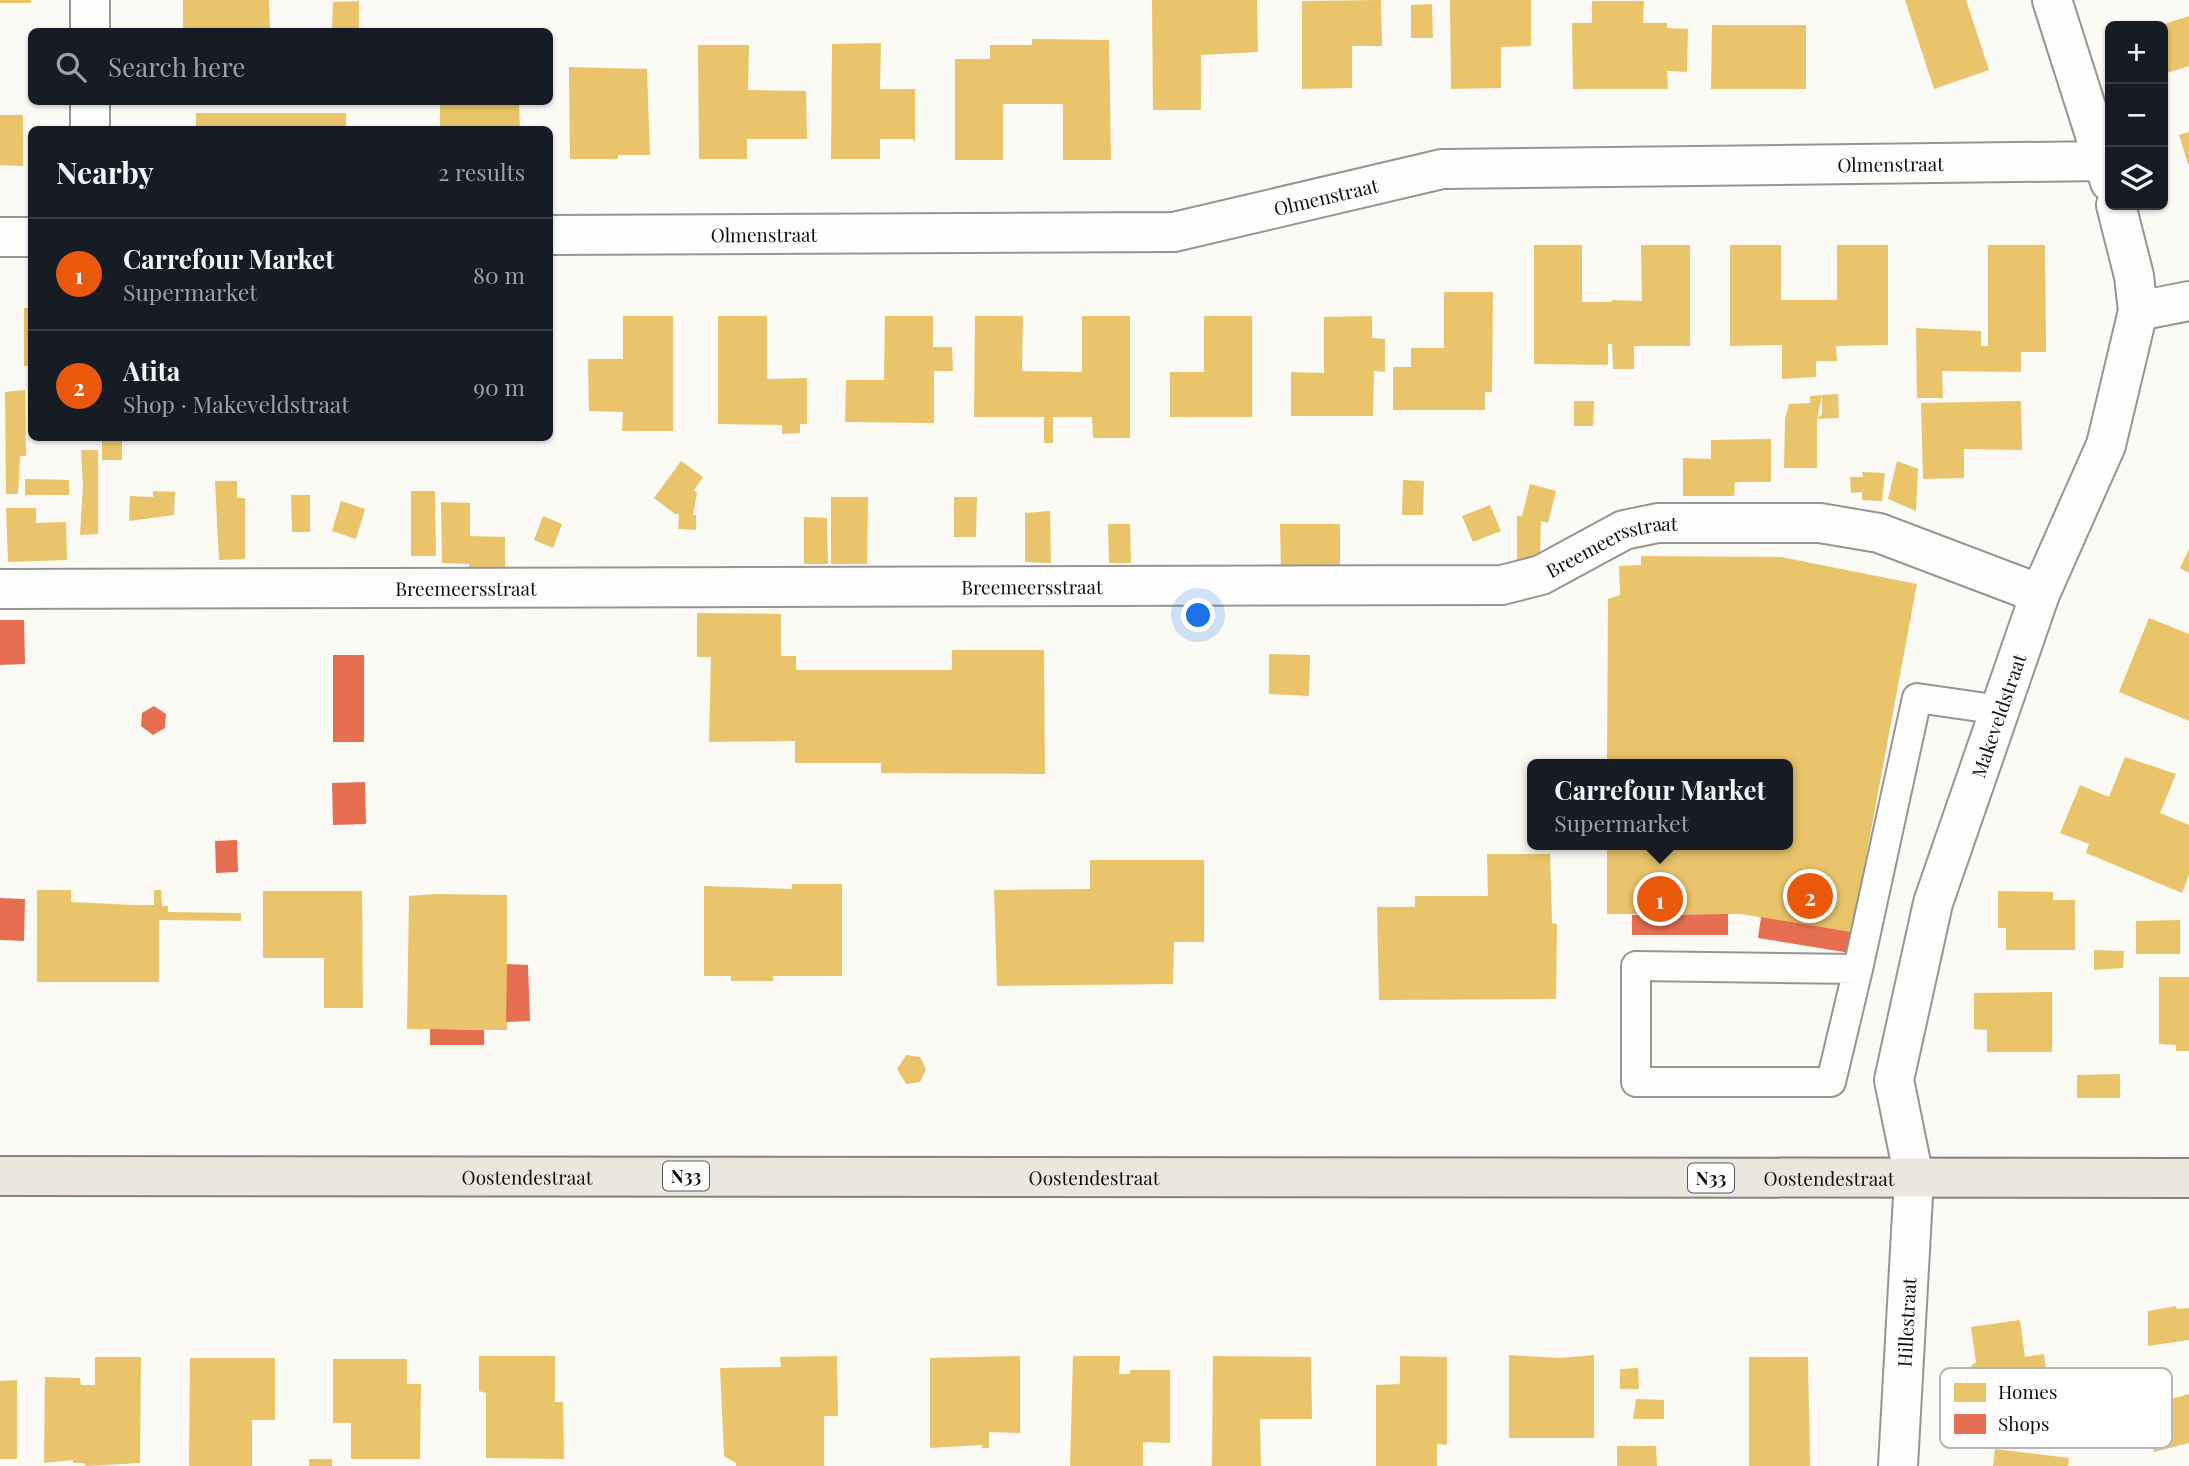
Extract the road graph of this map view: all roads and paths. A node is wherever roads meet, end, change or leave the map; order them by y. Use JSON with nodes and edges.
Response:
{"nodes":[{"id":1,"x":90,"y":0,"type":"edge"},
{"id":2,"x":2052,"y":0,"type":"edge"},
{"id":3,"x":90,"y":28,"type":"edge"},
{"id":4,"x":90,"y":105,"type":"edge"},
{"id":5,"x":90,"y":126,"type":"edge"},
{"id":6,"x":2105,"y":162,"type":"edge"},
{"id":7,"x":2105,"y":171,"type":"edge"},
{"id":8,"x":2117,"y":210,"type":"edge"},
{"id":9,"x":553,"y":235,"type":"edge"},
{"id":10,"x":0,"y":237,"type":"edge"},
{"id":11,"x":28,"y":237,"type":"edge"},
{"id":12,"x":2189,"y":301,"type":"edge"},
{"id":13,"x":2138,"y":311,"type":"junction"},
{"id":14,"x":0,"y":589,"type":"edge"},
{"id":15,"x":2040,"y":594,"type":"junction"},
{"id":16,"x":2000,"y":710,"type":"junction"},
{"id":17,"x":1858,"y":969,"type":"junction"},
{"id":18,"x":0,"y":1176,"type":"edge"},
{"id":19,"x":1914,"y":1178,"type":"junction"},
{"id":20,"x":2189,"y":1178,"type":"edge"},
{"id":21,"x":1898,"y":1466,"type":"edge"}],
"edges":[{"from":1,"to":3,"type":"street"},
{"from":2,"to":6,"type":"street"},
{"from":4,"to":5,"type":"street"},
{"from":7,"to":9,"type":"street","name":"Olmenstraat"},
{"from":8,"to":13,"type":"street","name":"Makeveldstraat"},
{"from":10,"to":11,"type":"street"},
{"from":12,"to":13,"type":"street"},
{"from":13,"to":15,"type":"street","name":"Makeveldstraat"},
{"from":14,"to":15,"type":"street","name":"Breemeersstraat"},
{"from":15,"to":16,"type":"street","name":"Makeveldstraat"},
{"from":16,"to":17,"type":"lane"},
{"from":16,"to":19,"type":"street","name":"Makeveldstraat"},
{"from":17,"to":17,"type":"lane"},
{"from":18,"to":19,"type":"main road","name":"Oostendestraat","number":"N33"},
{"from":19,"to":20,"type":"main road","name":"Oostendestraat","number":"N33"},
{"from":19,"to":21,"type":"street","name":"Hillestraat"}]}
